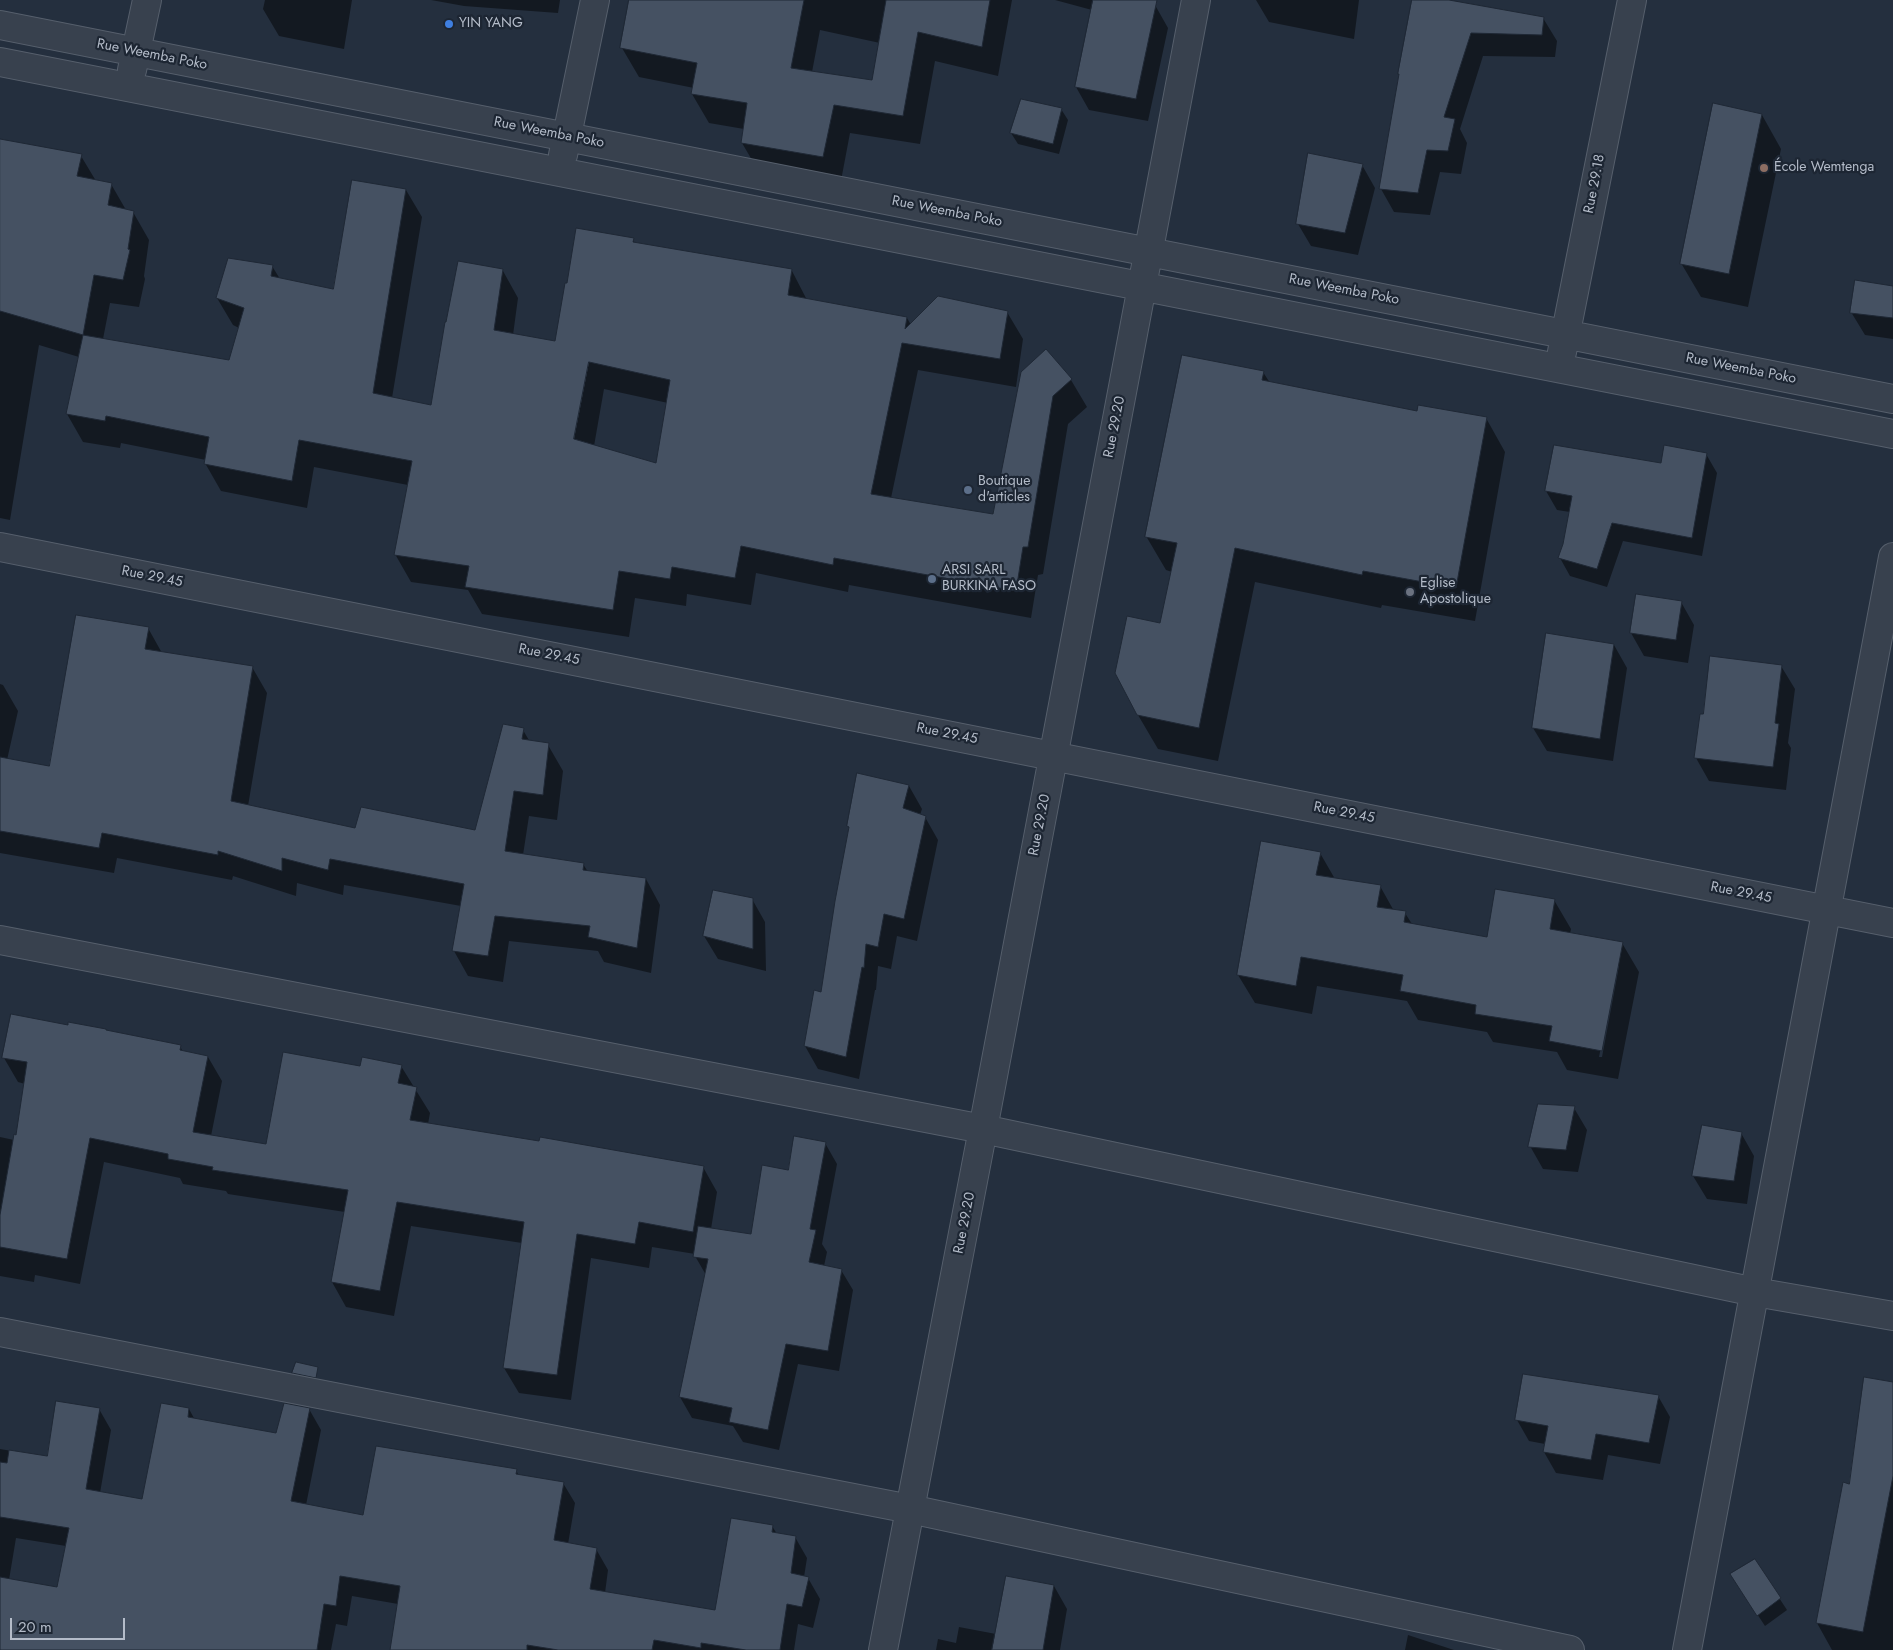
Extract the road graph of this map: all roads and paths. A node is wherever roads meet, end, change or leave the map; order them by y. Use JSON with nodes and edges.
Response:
{"nodes":[{"id":1,"x":147,"y":0,"type":"edge"},
{"id":2,"x":595,"y":0,"type":"edge"},
{"id":3,"x":1196,"y":0,"type":"edge"},
{"id":4,"x":1632,"y":0,"type":"edge"},
{"id":5,"x":0,"y":25,"type":"edge"},
{"id":6,"x":136,"y":52,"type":"junction"},
{"id":7,"x":0,"y":62,"type":"edge"},
{"id":8,"x":128,"y":87,"type":"junction"},
{"id":9,"x":566,"y":137,"type":"junction"},
{"id":10,"x":560,"y":172,"type":"junction"},
{"id":11,"x":1148,"y":252,"type":"junction"},
{"id":12,"x":1141,"y":286,"type":"junction"},
{"id":13,"x":1566,"y":334,"type":"junction"},
{"id":14,"x":1559,"y":368,"type":"junction"},
{"id":15,"x":1893,"y":399,"type":"edge"},
{"id":16,"x":1893,"y":434,"type":"edge"},
{"id":17,"x":0,"y":547,"type":"edge"},
{"id":18,"x":1893,"y":558,"type":"edge"},
{"id":19,"x":1053,"y":755,"type":"junction"},
{"id":20,"x":1826,"y":910,"type":"junction"},
{"id":21,"x":1893,"y":923,"type":"edge"},
{"id":22,"x":0,"y":940,"type":"edge"},
{"id":23,"x":983,"y":1129,"type":"junction"},
{"id":24,"x":1755,"y":1292,"type":"junction"},
{"id":25,"x":1893,"y":1316,"type":"edge"},
{"id":26,"x":0,"y":1332,"type":"edge"},
{"id":27,"x":910,"y":1509,"type":"junction"},
{"id":28,"x":883,"y":1650,"type":"edge"},
{"id":29,"x":1570,"y":1650,"type":"edge"},
{"id":30,"x":1687,"y":1650,"type":"edge"}],
"edges":[{"from":1,"to":6,"type":"street"},
{"from":2,"to":9,"type":"street"},
{"from":3,"to":11,"type":"street","name":"Rue 29.20"},
{"from":4,"to":13,"type":"street","name":"Rue 29.18"},
{"from":5,"to":6,"type":"street","name":"Rue Weemba Poko"},
{"from":6,"to":8,"type":"street"},
{"from":6,"to":9,"type":"street","name":"Rue Weemba Poko"},
{"from":7,"to":8,"type":"street"},
{"from":8,"to":10,"type":"street"},
{"from":9,"to":10,"type":"street"},
{"from":9,"to":11,"type":"street","name":"Rue Weemba Poko"},
{"from":10,"to":12,"type":"street"},
{"from":11,"to":12,"type":"street","name":"Rue 29.20"},
{"from":11,"to":13,"type":"street","name":"Rue Weemba Poko"},
{"from":12,"to":14,"type":"street"},
{"from":12,"to":19,"type":"street","name":"Rue 29.20"},
{"from":13,"to":14,"type":"street","name":"Rue 29.18"},
{"from":13,"to":15,"type":"street","name":"Rue Weemba Poko"},
{"from":14,"to":16,"type":"street"},
{"from":17,"to":19,"type":"street","name":"Rue 29.45"},
{"from":18,"to":20,"type":"street"},
{"from":19,"to":20,"type":"street","name":"Rue 29.45"},
{"from":19,"to":23,"type":"street","name":"Rue 29.20"},
{"from":20,"to":21,"type":"street","name":"Rue 29.45"},
{"from":20,"to":24,"type":"street"},
{"from":22,"to":23,"type":"street"},
{"from":23,"to":24,"type":"street"},
{"from":23,"to":27,"type":"street","name":"Rue 29.20"},
{"from":24,"to":25,"type":"street"},
{"from":24,"to":30,"type":"street"},
{"from":26,"to":27,"type":"street"},
{"from":27,"to":28,"type":"street","name":"Rue 29.20"},
{"from":27,"to":29,"type":"street"}]}
